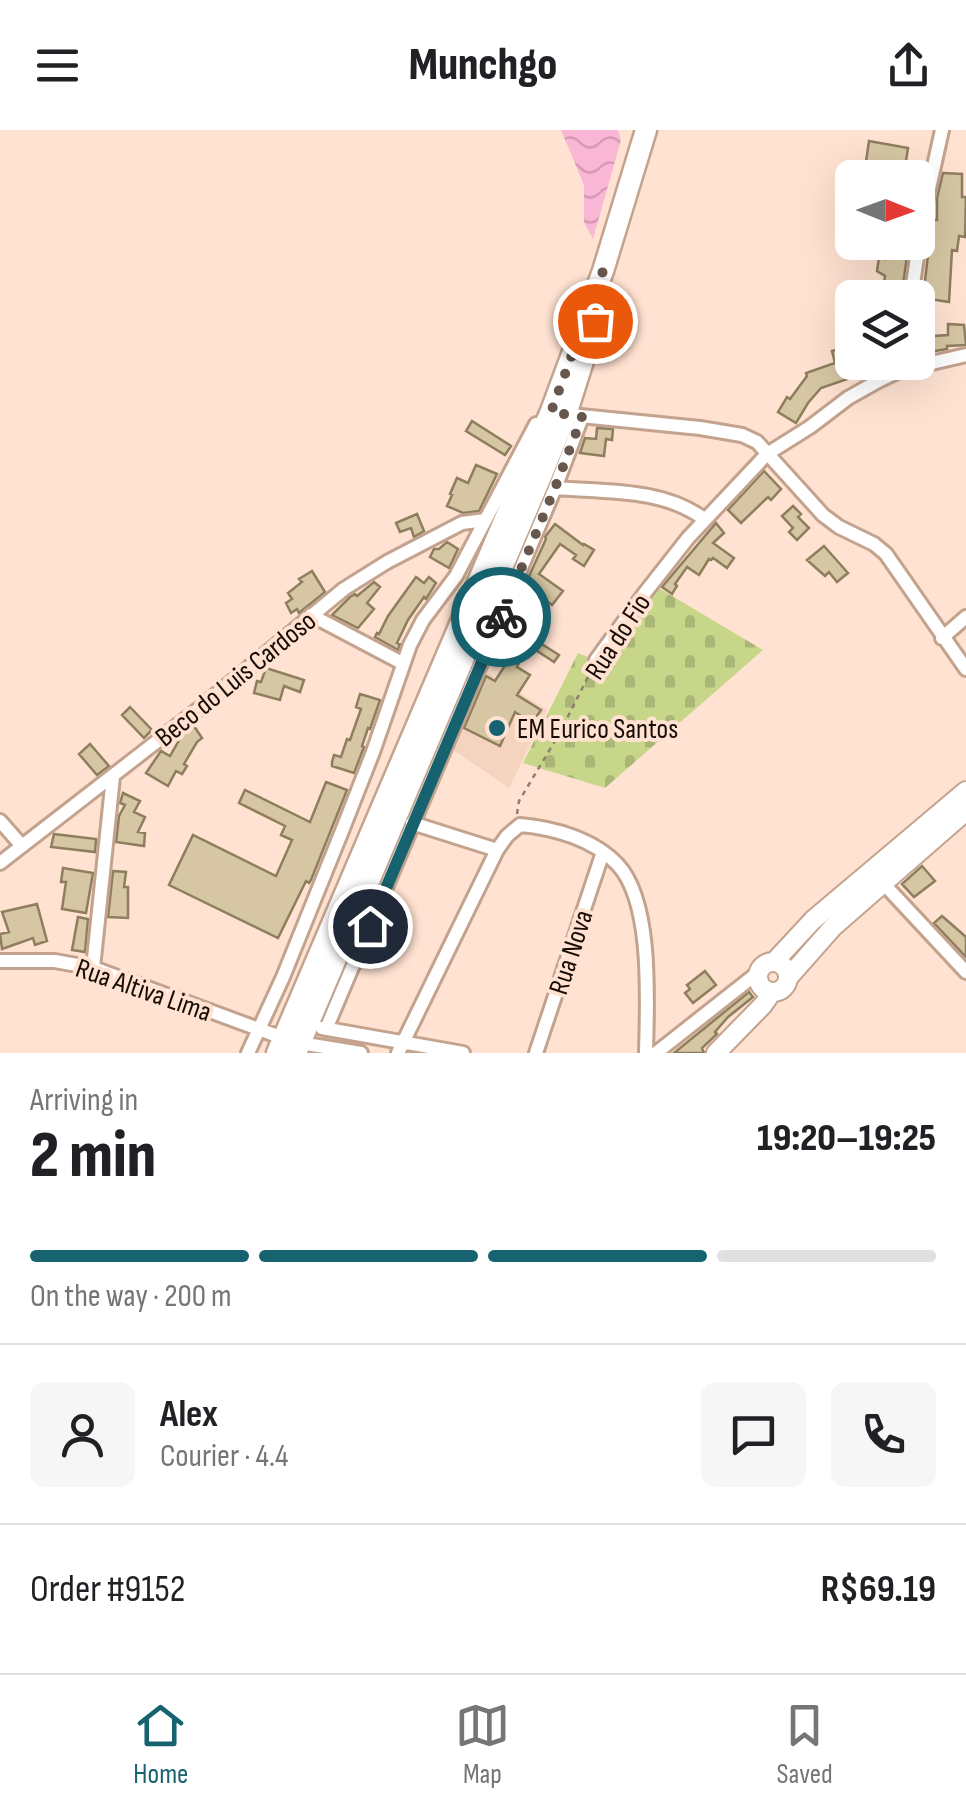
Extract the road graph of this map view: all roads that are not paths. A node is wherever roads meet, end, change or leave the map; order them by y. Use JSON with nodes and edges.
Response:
{"nodes":[{"id":1,"x":646,"y":130,"type":"edge"},
{"id":2,"x":942,"y":130,"type":"edge"},
{"id":3,"x":914,"y":280,"type":"edge"},
{"id":4,"x":966,"y":355,"type":"edge"},
{"id":5,"x":935,"y":360,"type":"edge"},
{"id":6,"x":878,"y":380,"type":"edge"},
{"id":7,"x":566,"y":414,"type":"junction"},
{"id":8,"x":768,"y":454,"type":"junction"},
{"id":9,"x":555,"y":488,"type":"junction"},
{"id":10,"x":704,"y":519,"type":"junction"},
{"id":11,"x":485,"y":520,"type":"junction"},
{"id":12,"x":311,"y":615,"type":"junction"},
{"id":13,"x":966,"y":617,"type":"edge"},
{"id":14,"x":942,"y":638,"type":"junction"},
{"id":15,"x":596,"y":660,"type":"road end"},
{"id":16,"x":402,"y":664,"type":"junction"},
{"id":17,"x":966,"y":669,"type":"edge"},
{"id":18,"x":113,"y":777,"type":"junction"},
{"id":19,"x":966,"y":790,"type":"edge"},
{"id":20,"x":966,"y":811,"type":"edge"},
{"id":21,"x":0,"y":821,"type":"edge"},
{"id":22,"x":412,"y":823,"type":"junction"},
{"id":23,"x":22,"y":846,"type":"junction"},
{"id":24,"x":497,"y":850,"type":"junction"},
{"id":25,"x":603,"y":852,"type":"junction"},
{"id":26,"x":0,"y":863,"type":"edge"},
{"id":27,"x":883,"y":883,"type":"junction"},
{"id":28,"x":0,"y":961,"type":"edge"},
{"id":29,"x":767,"y":966,"type":"junction"},
{"id":30,"x":93,"y":968,"type":"junction"},
{"id":31,"x":966,"y":972,"type":"edge"},
{"id":32,"x":788,"y":978,"type":"junction"},
{"id":33,"x":772,"y":992,"type":"junction"},
{"id":34,"x":258,"y":1028,"type":"junction"},
{"id":35,"x":298,"y":1040,"type":"edge"},
{"id":36,"x":400,"y":1048,"type":"edge"},
{"id":37,"x":248,"y":1053,"type":"edge"},
{"id":38,"x":361,"y":1053,"type":"edge"},
{"id":39,"x":462,"y":1053,"type":"edge"},
{"id":40,"x":536,"y":1053,"type":"edge"},
{"id":41,"x":646,"y":1053,"type":"edge"},
{"id":42,"x":656,"y":1053,"type":"edge"},
{"id":43,"x":716,"y":1053,"type":"edge"}],
"edges":[{"from":1,"to":7,"type":"main road"},
{"from":2,"to":3,"type":"street"},
{"from":4,"to":5,"type":"street","name":"Rua do Fio"},
{"from":6,"to":8,"type":"street","name":"Rua do Fio"},
{"from":7,"to":8,"type":"street"},
{"from":7,"to":9,"type":"street"},
{"from":7,"to":11,"type":"street"},
{"from":7,"to":35,"type":"main road"},
{"from":8,"to":10,"type":"street","name":"Rua do Fio"},
{"from":8,"to":14,"type":"street"},
{"from":9,"to":10,"type":"street"},
{"from":9,"to":22,"type":"street"},
{"from":10,"to":15,"type":"street","name":"Rua do Fio"},
{"from":11,"to":12,"type":"street","name":"Beco do Luis Cardoso"},
{"from":11,"to":16,"type":"street"},
{"from":12,"to":16,"type":"street"},
{"from":12,"to":18,"type":"street","name":"Beco do Luis Cardoso"},
{"from":13,"to":14,"type":"street"},
{"from":14,"to":17,"type":"street"},
{"from":16,"to":34,"type":"street"},
{"from":18,"to":23,"type":"street","name":"Beco do Luis Cardoso"},
{"from":18,"to":30,"type":"street"},
{"from":19,"to":29,"type":"main road"},
{"from":20,"to":27,"type":"main road"},
{"from":21,"to":23,"type":"street"},
{"from":22,"to":24,"type":"street"},
{"from":22,"to":35,"type":"street"},
{"from":23,"to":26,"type":"street","name":"Beco do Luis Cardoso"},
{"from":24,"to":25,"type":"street"},
{"from":24,"to":36,"type":"street"},
{"from":25,"to":40,"type":"street","name":"Rua Nova"},
{"from":25,"to":41,"type":"street"},
{"from":27,"to":31,"type":"street"},
{"from":27,"to":32,"type":"main road"},
{"from":28,"to":30,"type":"street","name":"Rua Altiva Lima"},
{"from":29,"to":32,"type":"main road"},
{"from":29,"to":33,"type":"main road"},
{"from":29,"to":42,"type":"street"},
{"from":30,"to":34,"type":"street","name":"Rua Altiva Lima"},
{"from":32,"to":33,"type":"main road"},
{"from":33,"to":43,"type":"main road"},
{"from":34,"to":35,"type":"street","name":"Rua Altiva Lima"},
{"from":34,"to":37,"type":"street"},
{"from":35,"to":36,"type":"street"},
{"from":35,"to":38,"type":"street"},
{"from":36,"to":39,"type":"street"}]}
